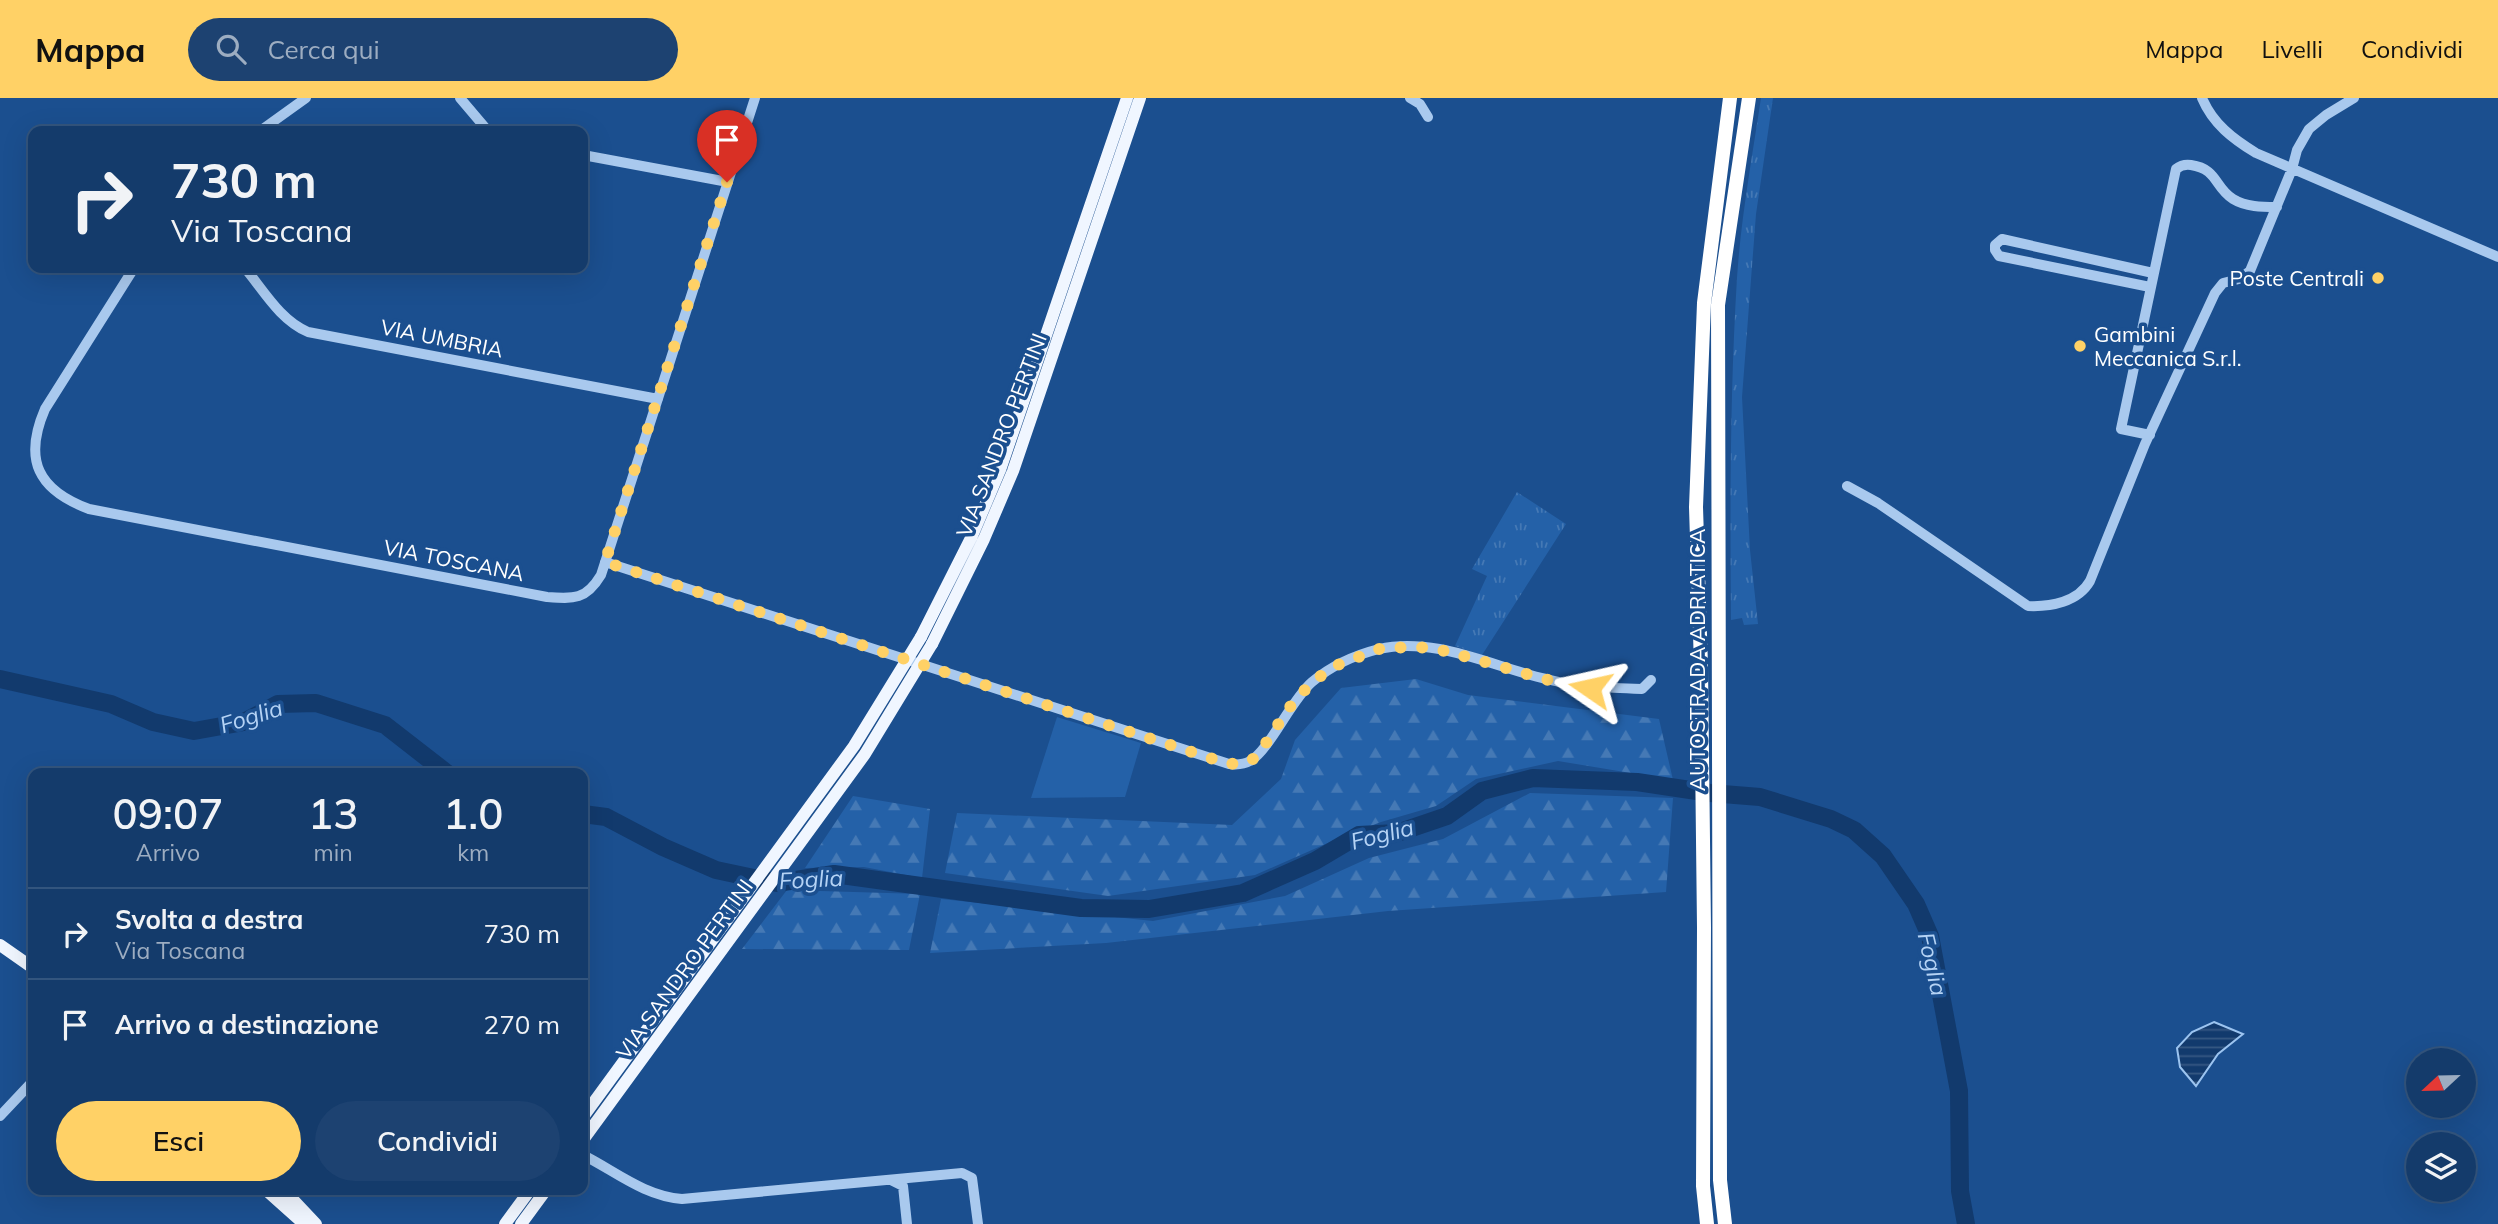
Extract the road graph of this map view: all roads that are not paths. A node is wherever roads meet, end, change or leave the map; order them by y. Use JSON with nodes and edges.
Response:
{"nodes":[{"id":1,"x":306,"y":98,"type":"edge"},
{"id":2,"x":460,"y":98,"type":"edge"},
{"id":3,"x":755,"y":98,"type":"edge"},
{"id":4,"x":1127,"y":98,"type":"edge"},
{"id":5,"x":1140,"y":98,"type":"edge"},
{"id":6,"x":1410,"y":98,"type":"edge"},
{"id":7,"x":1730,"y":98,"type":"edge"},
{"id":8,"x":1749,"y":98,"type":"edge"},
{"id":9,"x":2202,"y":98,"type":"edge"},
{"id":10,"x":2354,"y":98,"type":"edge"},
{"id":11,"x":1427,"y":117,"type":"dead end"},
{"id":12,"x":267,"y":126,"type":"edge"},
{"id":13,"x":484,"y":126,"type":"edge"},
{"id":14,"x":588,"y":156,"type":"edge"},
{"id":15,"x":2292,"y":169,"type":"junction"},
{"id":16,"x":727,"y":182,"type":"junction"},
{"id":17,"x":2277,"y":207,"type":"junction"},
{"id":18,"x":2498,"y":257,"type":"edge"},
{"id":19,"x":131,"y":273,"type":"edge"},
{"id":20,"x":249,"y":273,"type":"edge"},
{"id":21,"x":2153,"y":273,"type":"junction"},
{"id":22,"x":2150,"y":287,"type":"junction"},
{"id":23,"x":658,"y":399,"type":"junction"},
{"id":24,"x":2150,"y":435,"type":"junction"},
{"id":25,"x":1847,"y":486,"type":"dead end"},
{"id":26,"x":605,"y":562,"type":"junction"},
{"id":27,"x":927,"y":640,"type":"junction"},
{"id":28,"x":1651,"y":680,"type":"dead end"},
{"id":29,"x":0,"y":945,"type":"edge"},
{"id":30,"x":28,"y":962,"type":"edge"},
{"id":31,"x":28,"y":1086,"type":"edge"},
{"id":32,"x":588,"y":1110,"type":"edge"},
{"id":33,"x":0,"y":1116,"type":"edge"},
{"id":34,"x":588,"y":1133,"type":"edge"},
{"id":35,"x":588,"y":1158,"type":"edge"},
{"id":36,"x":888,"y":1179,"type":"junction"},
{"id":37,"x":272,"y":1195,"type":"edge"},
{"id":38,"x":289,"y":1195,"type":"edge"},
{"id":39,"x":528,"y":1195,"type":"edge"},
{"id":40,"x":540,"y":1195,"type":"edge"},
{"id":41,"x":524,"y":1208,"type":"junction"},
{"id":42,"x":304,"y":1224,"type":"edge"},
{"id":43,"x":316,"y":1224,"type":"edge"},
{"id":44,"x":505,"y":1224,"type":"edge"},
{"id":45,"x":521,"y":1224,"type":"edge"},
{"id":46,"x":907,"y":1224,"type":"edge"},
{"id":47,"x":978,"y":1224,"type":"edge"},
{"id":48,"x":1707,"y":1224,"type":"edge"},
{"id":49,"x":1725,"y":1224,"type":"edge"}],
"edges":[{"from":1,"to":12,"type":"street"},
{"from":2,"to":13,"type":"street"},
{"from":3,"to":16,"type":"street","name":"VIA TOSCANA"},
{"from":4,"to":27,"type":"main road","name":"VIA SANDRO PERTINI"},
{"from":5,"to":27,"type":"main road","name":"VIA SANDRO PERTINI"},
{"from":6,"to":11,"type":"street"},
{"from":7,"to":48,"type":"highway","name":"AUTOSTRADA ADRIATICA"},
{"from":8,"to":49,"type":"highway","name":"AUTOSTRADA ADRIATICA"},
{"from":9,"to":15,"type":"street"},
{"from":10,"to":15,"type":"street"},
{"from":14,"to":16,"type":"street"},
{"from":15,"to":17,"type":"street"},
{"from":15,"to":18,"type":"street"},
{"from":16,"to":23,"type":"street","name":"VIA TOSCANA"},
{"from":17,"to":21,"type":"street"},
{"from":17,"to":24,"type":"street"},
{"from":19,"to":26,"type":"street","name":"VIA TOSCANA"},
{"from":20,"to":23,"type":"street","name":"VIA UMBRIA"},
{"from":21,"to":22,"type":"street"},
{"from":21,"to":22,"type":"street"},
{"from":22,"to":24,"type":"street"},
{"from":23,"to":26,"type":"street","name":"VIA TOSCANA"},
{"from":24,"to":25,"type":"street"},
{"from":26,"to":28,"type":"street"},
{"from":27,"to":32,"type":"main road","name":"VIA SANDRO PERTINI","bridge":true},
{"from":27,"to":34,"type":"main road","name":"VIA SANDRO PERTINI","bridge":true},
{"from":29,"to":30,"type":"main road"},
{"from":31,"to":33,"type":"street"},
{"from":35,"to":36,"type":"street"},
{"from":36,"to":46,"type":"street"},
{"from":36,"to":47,"type":"street"},
{"from":37,"to":42,"type":"main road"},
{"from":38,"to":43,"type":"main road"},
{"from":39,"to":41,"type":"main road"},
{"from":40,"to":41,"type":"main road"},
{"from":41,"to":44,"type":"main road"},
{"from":41,"to":45,"type":"main road"}]}
